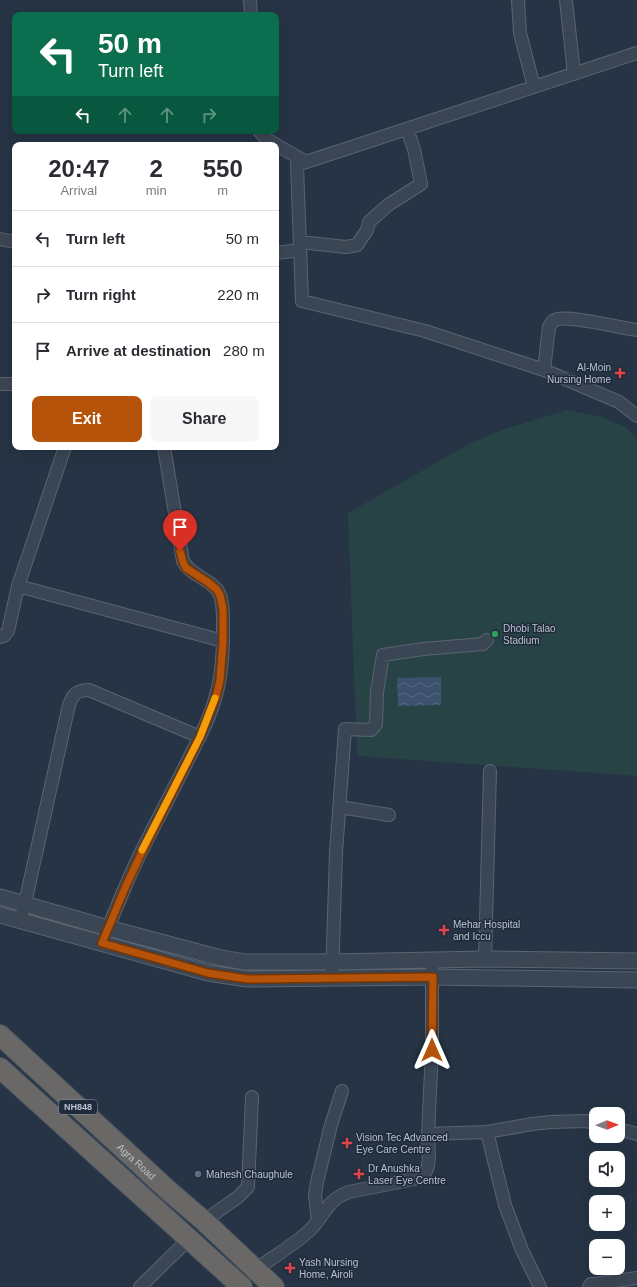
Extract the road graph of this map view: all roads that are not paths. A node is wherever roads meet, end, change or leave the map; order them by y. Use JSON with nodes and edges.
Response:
{"nodes":[{"id":1,"x":250,"y":0,"type":"edge"},
{"id":2,"x":518,"y":0,"type":"edge"},
{"id":3,"x":566,"y":0,"type":"edge"},
{"id":4,"x":251,"y":12,"type":"edge"},
{"id":5,"x":637,"y":53,"type":"edge"},
{"id":6,"x":574,"y":74,"type":"junction"},
{"id":7,"x":534,"y":87,"type":"junction"},
{"id":8,"x":407,"y":129,"type":"junction"},
{"id":9,"x":262,"y":134,"type":"edge"},
{"id":10,"x":271,"y":142,"type":"edge"},
{"id":11,"x":279,"y":146,"type":"edge"},
{"id":12,"x":306,"y":162,"type":"junction"},
{"id":13,"x":0,"y":239,"type":"edge"},
{"id":14,"x":12,"y":241,"type":"edge"},
{"id":15,"x":300,"y":246,"type":"junction"},
{"id":16,"x":279,"y":252,"type":"edge"},
{"id":17,"x":637,"y":330,"type":"edge"},
{"id":18,"x":544,"y":370,"type":"junction"},
{"id":19,"x":0,"y":384,"type":"edge"},
{"id":20,"x":12,"y":384,"type":"edge"},
{"id":21,"x":637,"y":416,"type":"edge"},
{"id":22,"x":64,"y":450,"type":"edge"},
{"id":23,"x":164,"y":450,"type":"edge"},
{"id":24,"x":18,"y":586,"type":"junction"},
{"id":25,"x":0,"y":637,"type":"edge"},
{"id":26,"x":487,"y":640,"type":"dead end"},
{"id":27,"x":223,"y":642,"type":"junction"},
{"id":28,"x":200,"y":737,"type":"junction"},
{"id":29,"x":490,"y":771,"type":"dead end"},
{"id":30,"x":340,"y":807,"type":"junction"},
{"id":31,"x":389,"y":815,"type":"dead end"},
{"id":32,"x":0,"y":896,"type":"edge"},
{"id":33,"x":25,"y":903,"type":"junction"},
{"id":34,"x":0,"y":915,"type":"edge"},
{"id":35,"x":20,"y":920,"type":"junction"},
{"id":36,"x":108,"y":928,"type":"junction"},
{"id":37,"x":102,"y":943,"type":"junction"},
{"id":38,"x":485,"y":959,"type":"junction"},
{"id":39,"x":432,"y":960,"type":"junction"},
{"id":40,"x":637,"y":960,"type":"edge"},
{"id":41,"x":332,"y":962,"type":"junction"},
{"id":42,"x":433,"y":977,"type":"junction"},
{"id":43,"x":332,"y":978,"type":"junction"},
{"id":44,"x":637,"y":980,"type":"edge"},
{"id":45,"x":0,"y":1036,"type":"edge"},
{"id":46,"x":0,"y":1052,"type":"edge"},
{"id":47,"x":0,"y":1068,"type":"edge"},
{"id":48,"x":342,"y":1091,"type":"dead end"},
{"id":49,"x":252,"y":1097,"type":"dead end"},
{"id":50,"x":589,"y":1122,"type":"edge"},
{"id":51,"x":625,"y":1131,"type":"edge"},
{"id":52,"x":487,"y":1132,"type":"junction"},
{"id":53,"x":428,"y":1134,"type":"junction"},
{"id":54,"x":637,"y":1134,"type":"edge"},
{"id":55,"x":173,"y":1195,"type":"junction"},
{"id":56,"x":153,"y":1198,"type":"junction"},
{"id":57,"x":204,"y":1221,"type":"junction"},
{"id":58,"x":318,"y":1221,"type":"junction"},
{"id":59,"x":189,"y":1239,"type":"junction"},
{"id":60,"x":255,"y":1270,"type":"junction"},
{"id":61,"x":637,"y":1278,"type":"edge"},
{"id":62,"x":140,"y":1287,"type":"edge"},
{"id":63,"x":242,"y":1287,"type":"edge"},
{"id":64,"x":274,"y":1287,"type":"edge"},
{"id":65,"x":540,"y":1287,"type":"edge"},
{"id":66,"x":589,"y":1287,"type":"edge"}],
"edges":[{"from":1,"to":4,"type":"street"},
{"from":2,"to":7,"type":"street"},
{"from":3,"to":6,"type":"street"},
{"from":5,"to":6,"type":"street"},
{"from":6,"to":7,"type":"street"},
{"from":7,"to":8,"type":"street"},
{"from":8,"to":12,"type":"street"},
{"from":8,"to":15,"type":"street"},
{"from":9,"to":10,"type":"street"},
{"from":11,"to":12,"type":"street"},
{"from":12,"to":15,"type":"street"},
{"from":13,"to":14,"type":"street"},
{"from":15,"to":16,"type":"street"},
{"from":15,"to":18,"type":"street"},
{"from":17,"to":18,"type":"street"},
{"from":18,"to":21,"type":"street"},
{"from":19,"to":20,"type":"street"},
{"from":22,"to":24,"type":"street"},
{"from":23,"to":27,"type":"street"},
{"from":24,"to":25,"type":"street"},
{"from":24,"to":27,"type":"street"},
{"from":26,"to":30,"type":"street"},
{"from":27,"to":28,"type":"street"},
{"from":28,"to":33,"type":"street"},
{"from":28,"to":36,"type":"street"},
{"from":29,"to":38,"type":"street"},
{"from":30,"to":31,"type":"street"},
{"from":30,"to":41,"type":"street"},
{"from":32,"to":33,"type":"street"},
{"from":33,"to":35,"type":"street"},
{"from":33,"to":36,"type":"street"},
{"from":34,"to":35,"type":"street"},
{"from":35,"to":37,"type":"street"},
{"from":36,"to":37,"type":"street"},
{"from":36,"to":41,"type":"street"},
{"from":37,"to":43,"type":"street"},
{"from":38,"to":39,"type":"street"},
{"from":38,"to":40,"type":"street"},
{"from":39,"to":41,"type":"street"},
{"from":39,"to":42,"type":"street"},
{"from":41,"to":43,"type":"street"},
{"from":42,"to":43,"type":"street"},
{"from":42,"to":44,"type":"street"},
{"from":42,"to":53,"type":"street"},
{"from":45,"to":55,"type":"highway","name":"Agra Road","number":"NH848"},
{"from":46,"to":56,"type":"highway"},
{"from":47,"to":56,"type":"highway","number":"NH848"},
{"from":48,"to":58,"type":"street"},
{"from":49,"to":57,"type":"street"},
{"from":50,"to":52,"type":"street"},
{"from":51,"to":54,"type":"street"},
{"from":52,"to":53,"type":"street"},
{"from":52,"to":65,"type":"street"},
{"from":53,"to":58,"type":"street"},
{"from":55,"to":56,"type":"highway"},
{"from":55,"to":57,"type":"highway","name":"Agra Road","number":"NH848"},
{"from":56,"to":59,"type":"highway","number":"NH848"},
{"from":57,"to":60,"type":"highway","name":"Agra Road","number":"NH848"},
{"from":58,"to":60,"type":"street"},
{"from":59,"to":62,"type":"street"},
{"from":59,"to":63,"type":"highway","number":"NH848"},
{"from":60,"to":64,"type":"highway","name":"Agra Road","number":"NH848"},
{"from":61,"to":66,"type":"street"}]}
